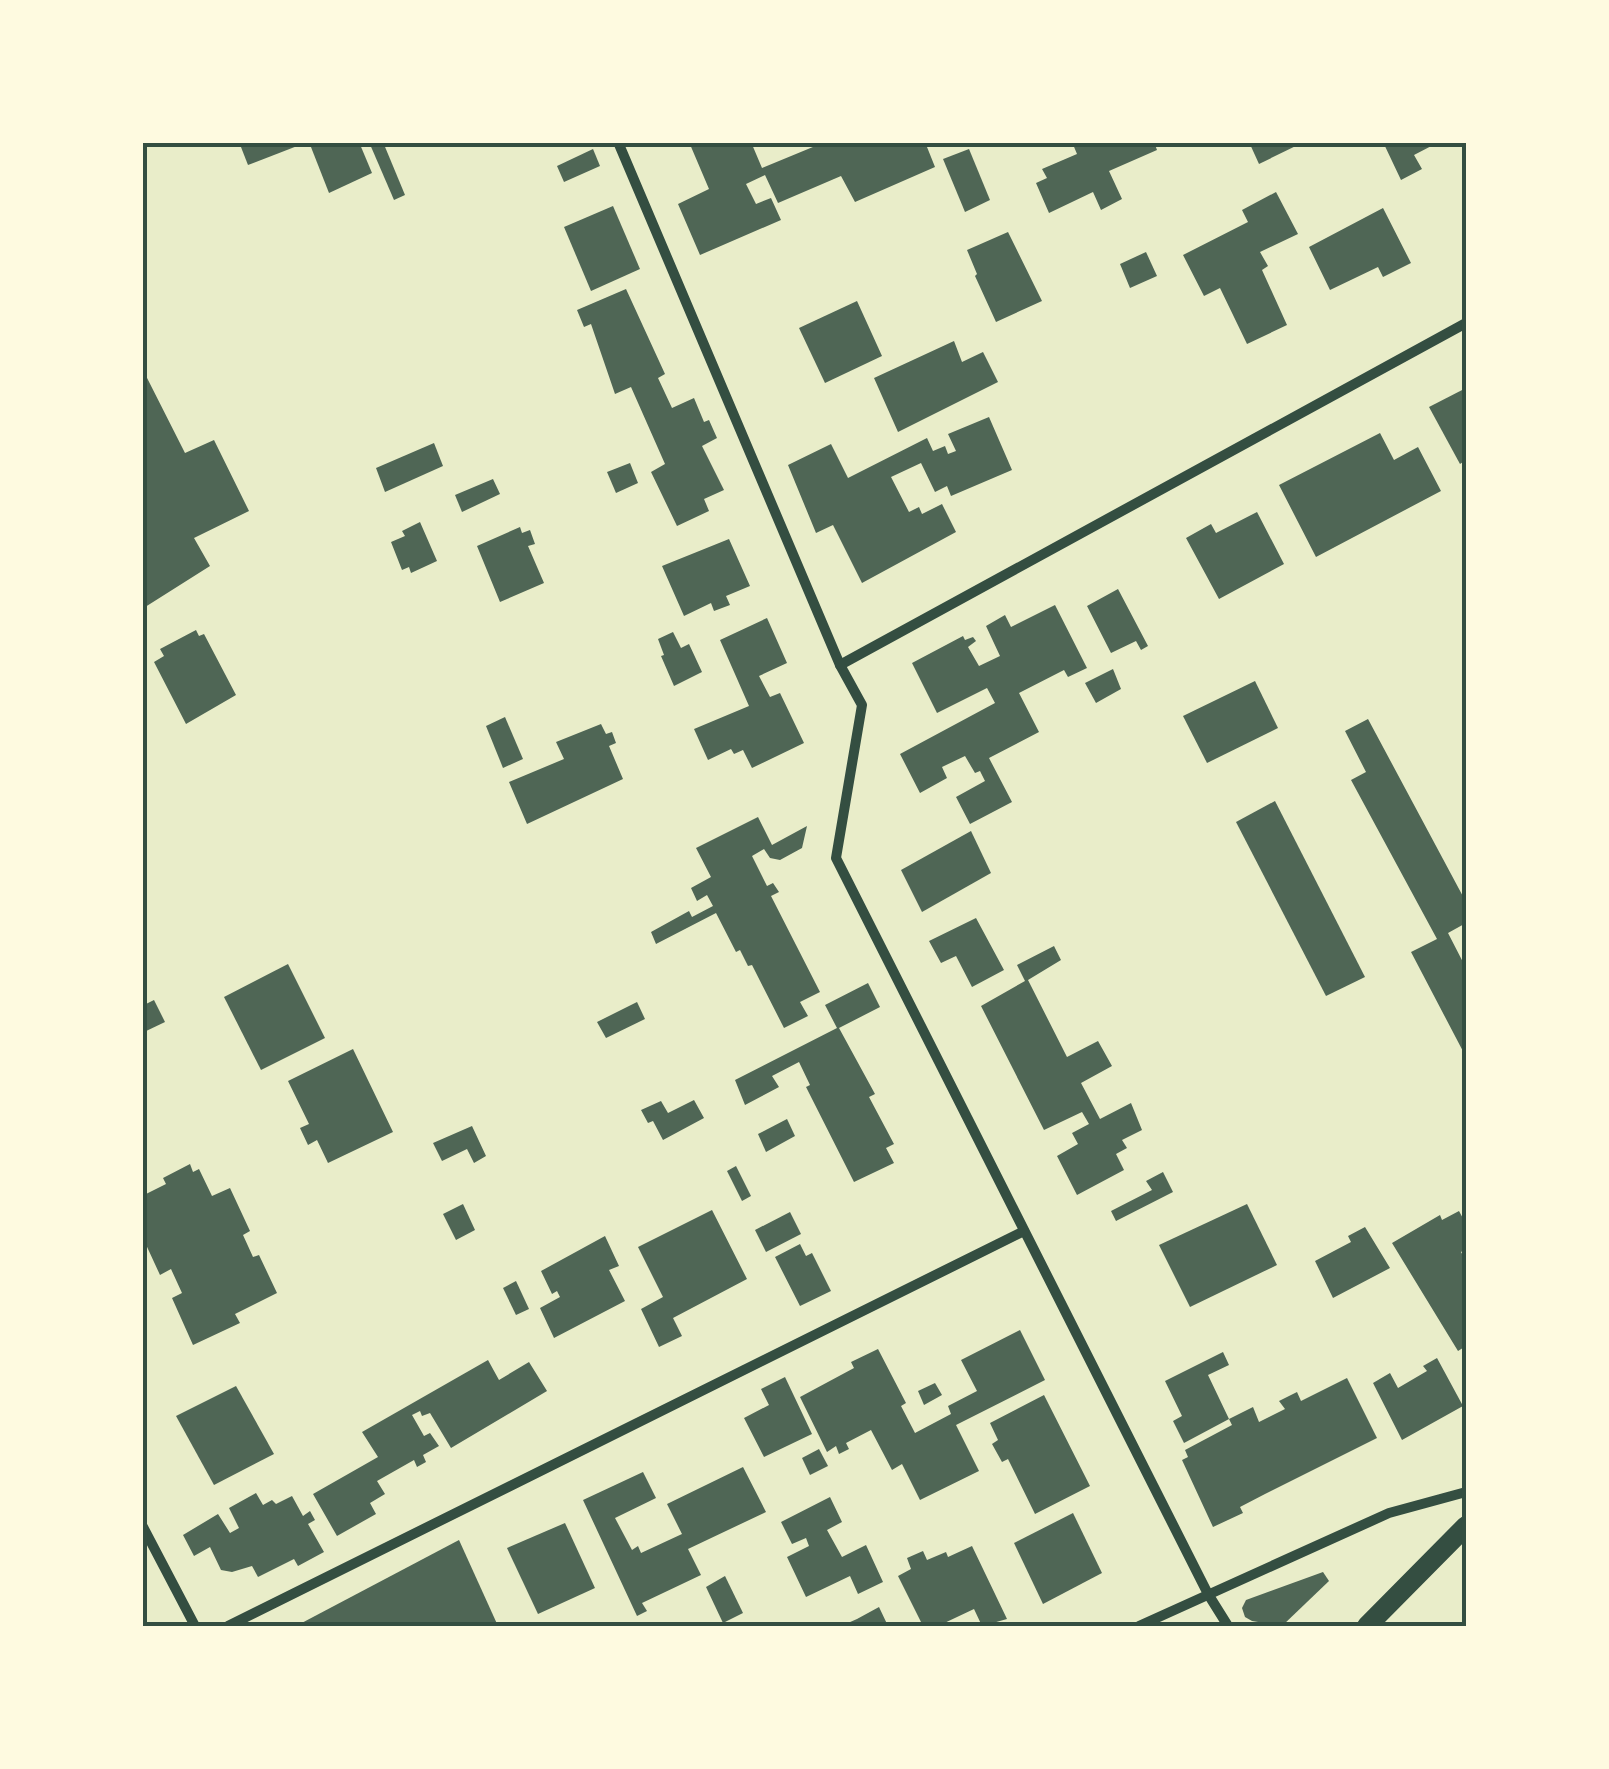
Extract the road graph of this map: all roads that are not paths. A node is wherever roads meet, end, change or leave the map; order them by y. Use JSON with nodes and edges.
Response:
{"nodes":[{"id":1,"x":618,"y":142,"type":"edge"},
{"id":2,"x":1466,"y":323,"type":"edge"},
{"id":3,"x":840,"y":665,"type":"junction"},
{"id":4,"x":1024,"y":1231,"type":"junction"},
{"id":5,"x":1466,"y":1492,"type":"edge"},
{"id":6,"x":142,"y":1525,"type":"edge"},
{"id":7,"x":1466,"y":1526,"type":"edge"},
{"id":8,"x":1208,"y":1594,"type":"junction"},
{"id":9,"x":195,"y":1626,"type":"edge"},
{"id":10,"x":228,"y":1626,"type":"edge"},
{"id":11,"x":1139,"y":1626,"type":"edge"},
{"id":12,"x":1228,"y":1626,"type":"edge"},
{"id":13,"x":1367,"y":1626,"type":"edge"}],
"edges":[{"from":1,"to":3,"type":"street"},
{"from":2,"to":3,"type":"street"},
{"from":3,"to":4,"type":"street"},
{"from":4,"to":8,"type":"street"},
{"from":4,"to":10,"type":"street"},
{"from":5,"to":8,"type":"street"},
{"from":6,"to":9,"type":"street"},
{"from":7,"to":13,"type":"main road"},
{"from":8,"to":11,"type":"street"},
{"from":8,"to":12,"type":"street"}]}
